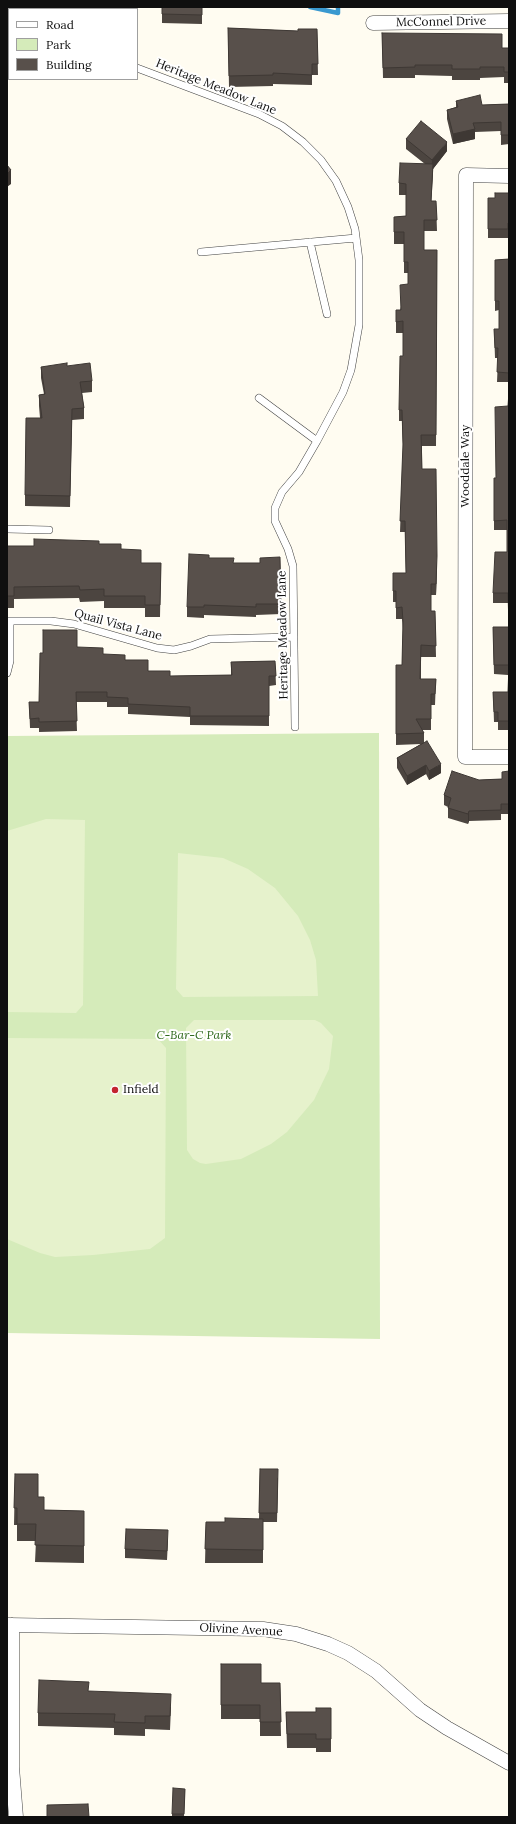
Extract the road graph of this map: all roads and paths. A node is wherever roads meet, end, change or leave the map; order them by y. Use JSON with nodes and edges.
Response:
{"nodes":[{"id":1,"x":509,"y":21,"type":"edge"},
{"id":2,"x":373,"y":23,"type":"dead end"},
{"id":3,"x":138,"y":68,"type":"edge"},
{"id":4,"x":509,"y":176,"type":"edge"},
{"id":5,"x":356,"y":238,"type":"junction"},
{"id":6,"x":310,"y":242,"type":"junction"},
{"id":7,"x":201,"y":252,"type":"dead end"},
{"id":8,"x":327,"y":314,"type":"dead end"},
{"id":9,"x":259,"y":398,"type":"dead end"},
{"id":10,"x":317,"y":441,"type":"junction"},
{"id":11,"x":7,"y":529,"type":"edge"},
{"id":12,"x":49,"y":530,"type":"dead end"},
{"id":13,"x":9,"y":621,"type":"edge"},
{"id":14,"x":294,"y":637,"type":"junction"},
{"id":15,"x":7,"y":673,"type":"edge"},
{"id":16,"x":295,"y":727,"type":"dead end"},
{"id":17,"x":509,"y":757,"type":"edge"},
{"id":18,"x":9,"y":1625,"type":"edge"},
{"id":19,"x":509,"y":1763,"type":"edge"},
{"id":20,"x":16,"y":1817,"type":"edge"}],
"edges":[{"from":1,"to":2,"type":"street","name":"McConnel Drive"},
{"from":3,"to":5,"type":"lane","name":"Heritage Meadow Lane"},
{"from":4,"to":17,"type":"street","name":"Wooddale Way"},
{"from":5,"to":6,"type":"lane"},
{"from":5,"to":10,"type":"lane","name":"Heritage Meadow Lane"},
{"from":6,"to":7,"type":"lane"},
{"from":6,"to":8,"type":"lane"},
{"from":9,"to":10,"type":"lane"},
{"from":10,"to":14,"type":"lane","name":"Heritage Meadow Lane"},
{"from":11,"to":12,"type":"lane"},
{"from":13,"to":14,"type":"lane","name":"Quail Vista Lane"},
{"from":13,"to":15,"type":"lane"},
{"from":14,"to":16,"type":"lane","name":"Heritage Meadow Lane"},
{"from":18,"to":19,"type":"street","name":"Olivine Avenue"},
{"from":18,"to":20,"type":"street"}]}
